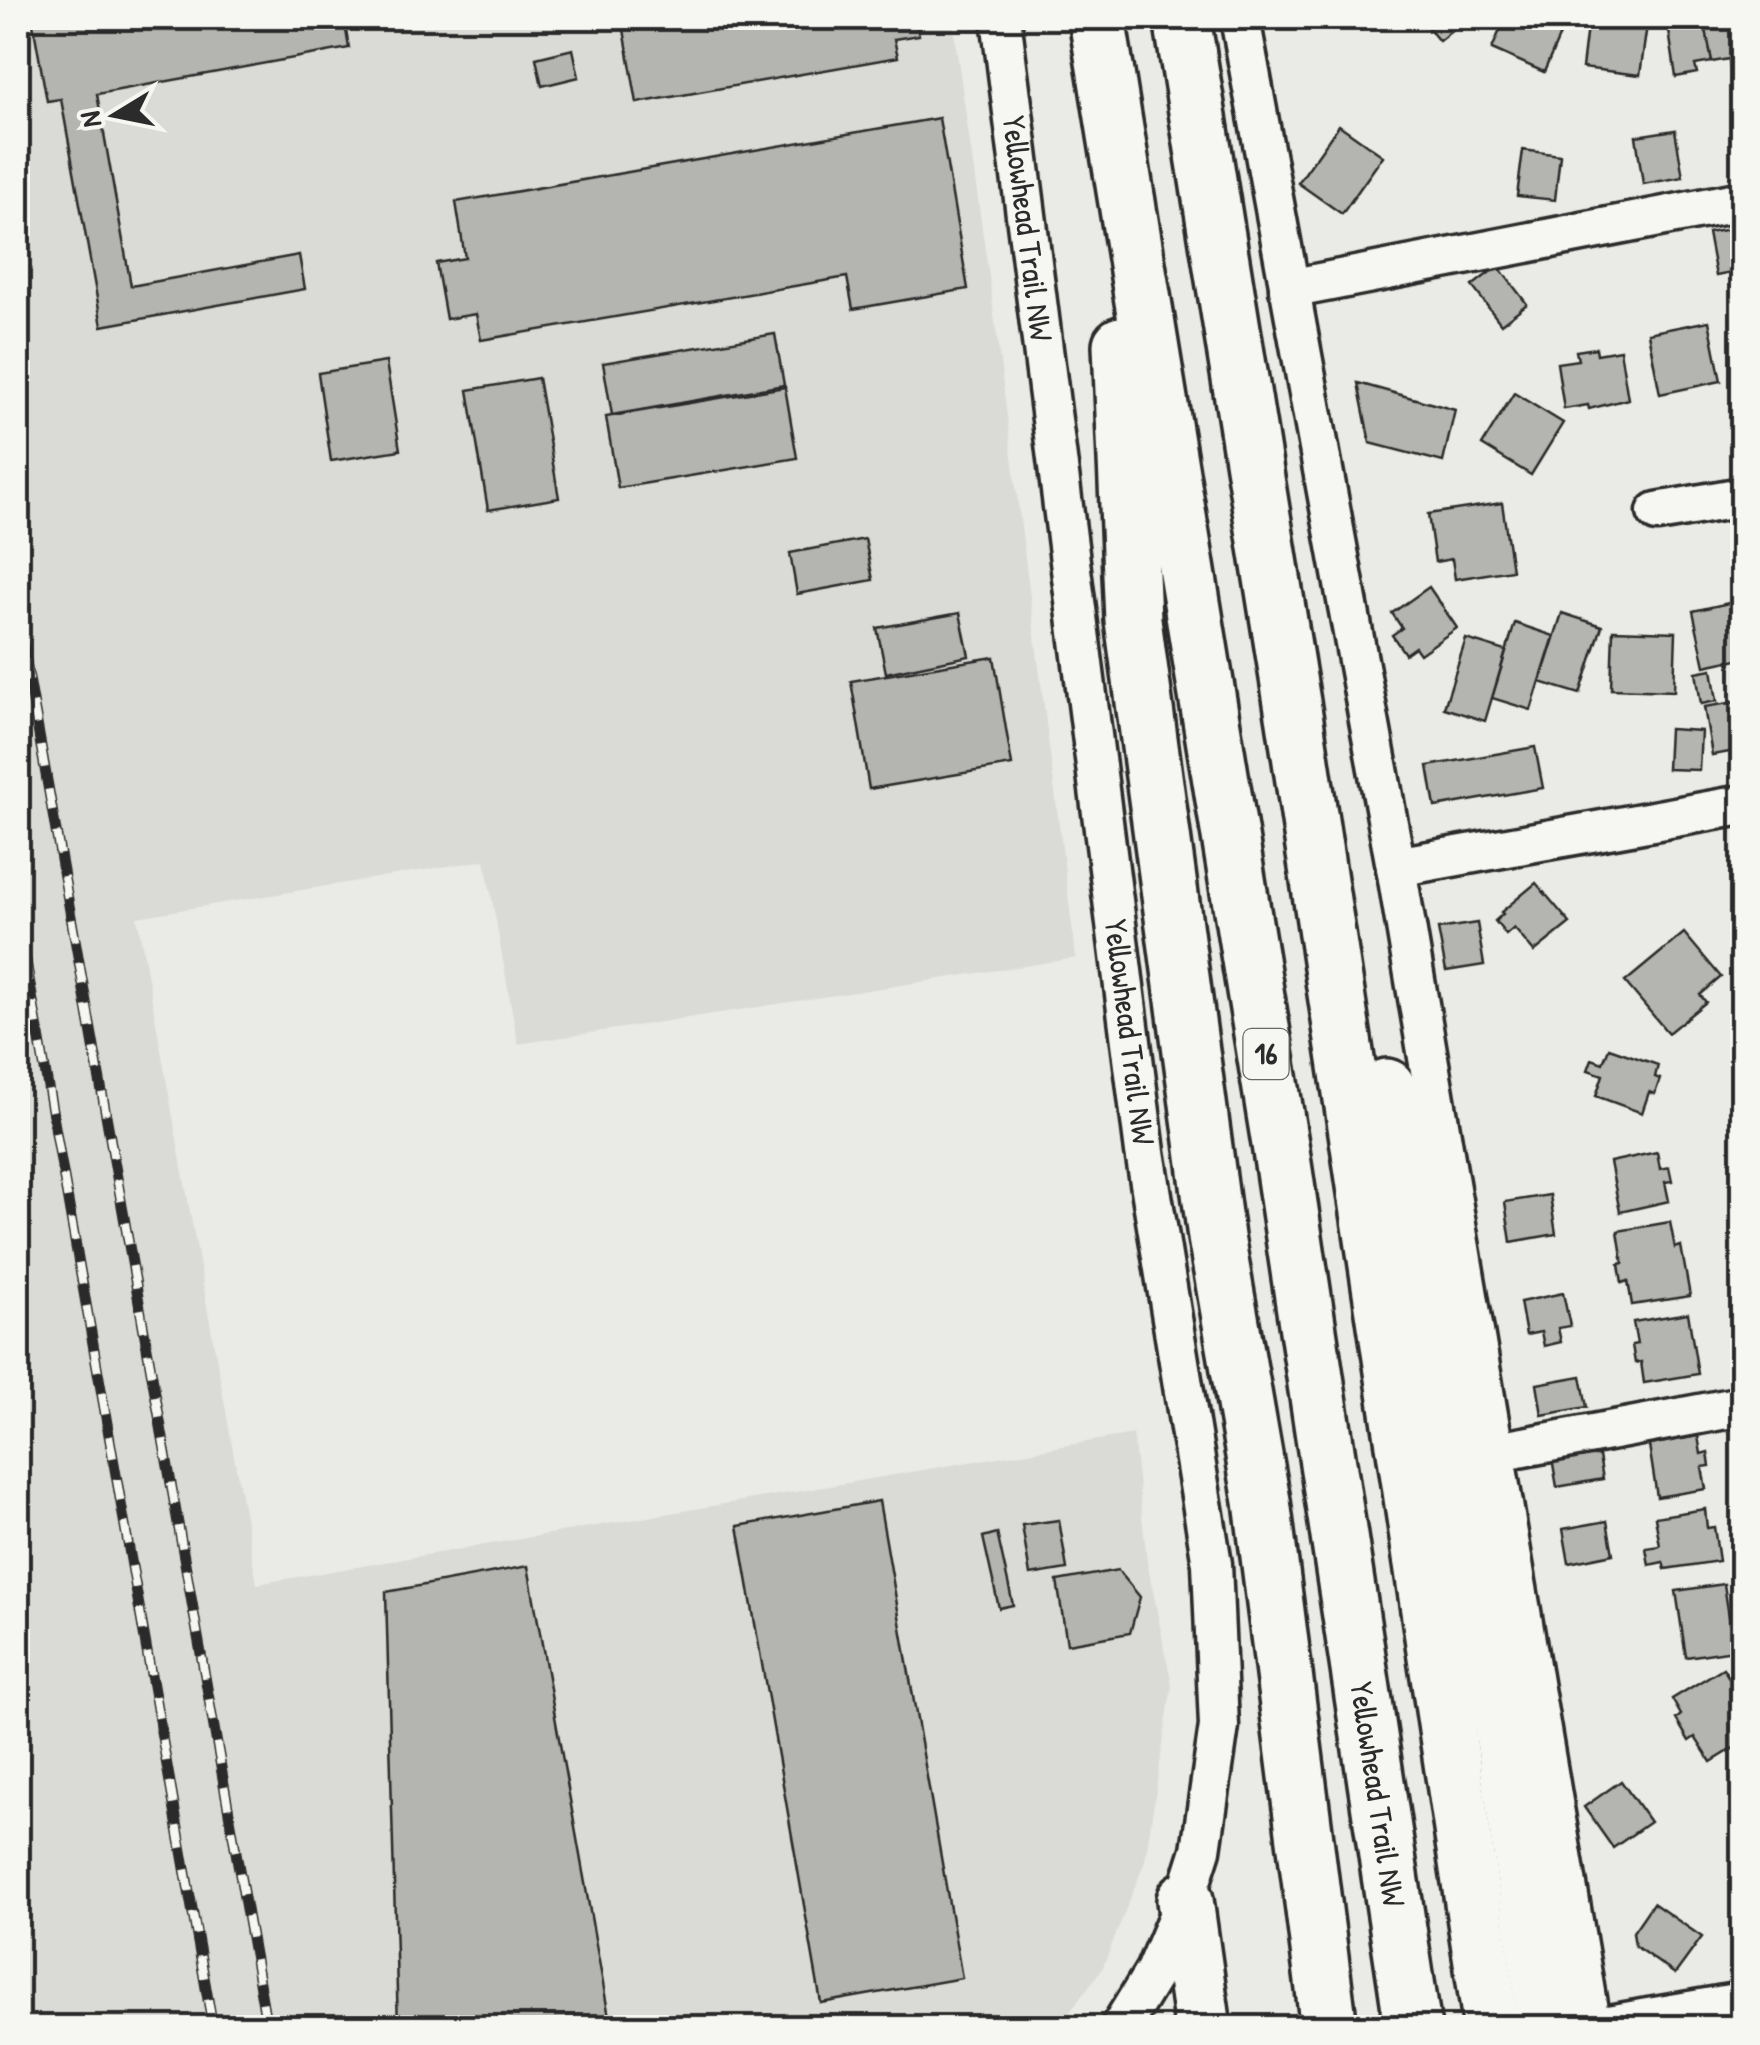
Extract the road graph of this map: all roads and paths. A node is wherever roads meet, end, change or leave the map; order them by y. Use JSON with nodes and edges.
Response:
{"nodes":[{"id":1,"x":1000,"y":18,"type":"edge"},
{"id":2,"x":1097,"y":18,"type":"edge"},
{"id":3,"x":1182,"y":18,"type":"edge"},
{"id":4,"x":1240,"y":18,"type":"edge"},
{"id":5,"x":1109,"y":83,"type":"junction"},
{"id":6,"x":1742,"y":201,"type":"edge"},
{"id":7,"x":1289,"y":289,"type":"junction"},
{"id":8,"x":1742,"y":497,"type":"edge"},
{"id":9,"x":1657,"y":512,"type":"dead end"},
{"id":10,"x":1295,"y":721,"type":"junction"},
{"id":11,"x":1742,"y":805,"type":"edge"},
{"id":12,"x":1396,"y":866,"type":"junction"},
{"id":13,"x":1742,"y":1406,"type":"edge"},
{"id":14,"x":1497,"y":1452,"type":"junction"},
{"id":15,"x":1185,"y":1900,"type":"junction"},
{"id":16,"x":1742,"y":2002,"type":"edge"},
{"id":17,"x":1120,"y":2028,"type":"edge"},
{"id":18,"x":1203,"y":2028,"type":"edge"},
{"id":19,"x":1328,"y":2028,"type":"edge"},
{"id":20,"x":1414,"y":2028,"type":"edge"},
{"id":21,"x":1492,"y":2028,"type":"edge"},
{"id":22,"x":1547,"y":2028,"type":"edge"}],
"edges":[{"from":1,"to":15,"type":"street","name":"Yellowhead Trail NW"},
{"from":2,"to":5,"type":"highway","name":"Yellowhead Trail NW","number":"16"},
{"from":3,"to":10,"type":"highway"},
{"from":4,"to":7,"type":"street"},
{"from":5,"to":19,"type":"highway"},
{"from":5,"to":20,"type":"highway","name":"Yellowhead Trail NW","number":"16"},
{"from":6,"to":7,"type":"street"},
{"from":7,"to":12,"type":"street"},
{"from":8,"to":9,"type":"street"},
{"from":10,"to":21,"type":"highway"},
{"from":10,"to":22,"type":"highway"},
{"from":11,"to":12,"type":"street"},
{"from":12,"to":14,"type":"street"},
{"from":13,"to":14,"type":"street"},
{"from":14,"to":16,"type":"street"},
{"from":15,"to":17,"type":"street","name":"Yellowhead Trail NW"},
{"from":15,"to":18,"type":"highway"}]}
